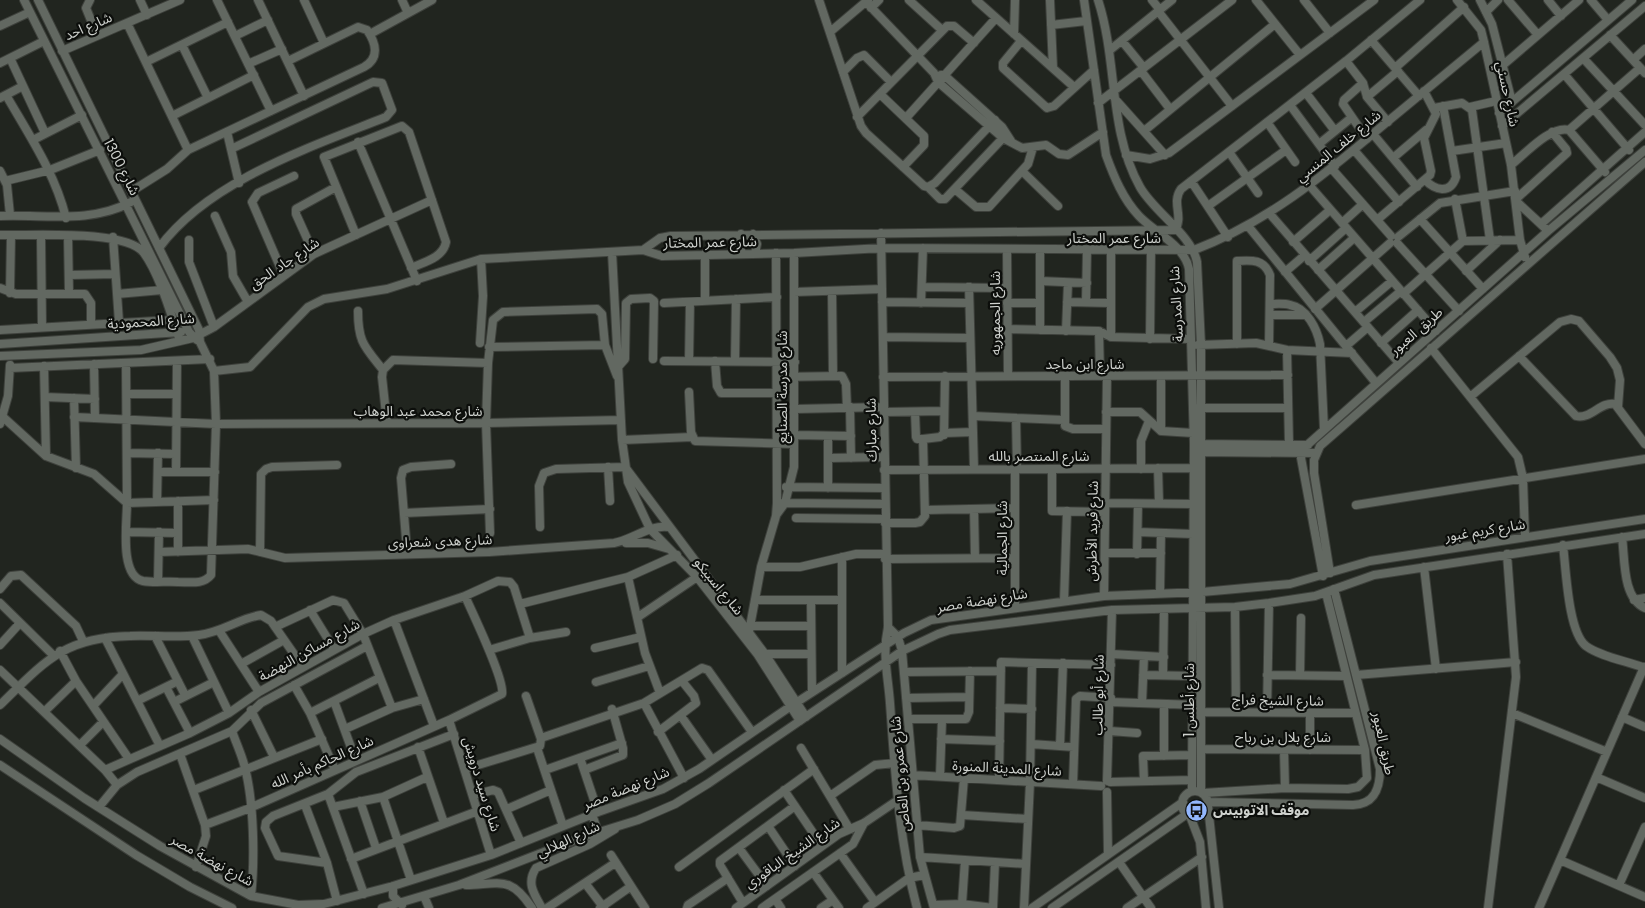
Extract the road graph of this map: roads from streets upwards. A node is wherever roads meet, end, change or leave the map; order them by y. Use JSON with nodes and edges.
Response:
{"nodes":[{"id":1,"x":24,"y":0,"type":"edge"},
{"id":2,"x":38,"y":0,"type":"edge"},
{"id":3,"x":90,"y":0,"type":"edge"},
{"id":4,"x":140,"y":0,"type":"edge"},
{"id":5,"x":180,"y":0,"type":"edge"},
{"id":6,"x":217,"y":0,"type":"edge"},
{"id":7,"x":258,"y":0,"type":"edge"},
{"id":8,"x":304,"y":0,"type":"edge"},
{"id":9,"x":402,"y":0,"type":"edge"},
{"id":10,"x":432,"y":0,"type":"edge"},
{"id":11,"x":819,"y":0,"type":"edge"},
{"id":12,"x":879,"y":0,"type":"edge"},
{"id":13,"x":909,"y":0,"type":"edge"},
{"id":14,"x":976,"y":0,"type":"edge"},
{"id":15,"x":1015,"y":0,"type":"edge"},
{"id":16,"x":1050,"y":0,"type":"edge"},
{"id":17,"x":1084,"y":0,"type":"edge"},
{"id":18,"x":1098,"y":0,"type":"edge"},
{"id":19,"x":1152,"y":0,"type":"edge"},
{"id":20,"x":1172,"y":0,"type":"edge"},
{"id":21,"x":1232,"y":0,"type":"edge"},
{"id":22,"x":1256,"y":0,"type":"edge"},
{"id":23,"x":1305,"y":0,"type":"edge"},
{"id":24,"x":1420,"y":0,"type":"edge"},
{"id":25,"x":1457,"y":0,"type":"edge"},
{"id":26,"x":1480,"y":0,"type":"edge"},
{"id":27,"x":1498,"y":0,"type":"edge"},
{"id":28,"x":1508,"y":0,"type":"edge"},
{"id":29,"x":1548,"y":0,"type":"edge"},
{"id":30,"x":1579,"y":0,"type":"edge"},
{"id":31,"x":1591,"y":0,"type":"edge"},
{"id":32,"x":1632,"y":0,"type":"edge"},
{"id":33,"x":1368,"y":2,"type":"edge"},
{"id":34,"x":869,"y":3,"type":"edge"},
{"id":35,"x":1645,"y":6,"type":"edge"},
{"id":36,"x":1464,"y":7,"type":"junction"},
{"id":37,"x":1159,"y":10,"type":"junction"},
{"id":38,"x":30,"y":12,"type":"junction"},
{"id":39,"x":1486,"y":12,"type":"junction"},
{"id":40,"x":408,"y":13,"type":"junction"},
{"id":41,"x":147,"y":15,"type":"junction"},
{"id":42,"x":1561,"y":16,"type":"junction"},
{"id":43,"x":996,"y":18,"type":"junction"},
{"id":44,"x":268,"y":20,"type":"junction"},
{"id":45,"x":1608,"y":20,"type":"junction"},
{"id":46,"x":1086,"y":21,"type":"junction"},
{"id":47,"x":228,"y":22,"type":"junction"},
{"id":48,"x":127,"y":23,"type":"junction"},
{"id":49,"x":1275,"y":24,"type":"junction"},
{"id":50,"x":1492,"y":24,"type":"junction"},
{"id":51,"x":1051,"y":25,"type":"junction"},
{"id":52,"x":0,"y":26,"type":"edge"},
{"id":53,"x":942,"y":30,"type":"junction"},
{"id":54,"x":1481,"y":30,"type":"junction"},
{"id":55,"x":830,"y":32,"type":"junction"},
{"id":56,"x":1330,"y":33,"type":"junction"},
{"id":57,"x":370,"y":34,"type":"junction"},
{"id":58,"x":1014,"y":34,"type":"junction"},
{"id":59,"x":97,"y":35,"type":"junction"},
{"id":60,"x":1610,"y":35,"type":"junction"},
{"id":61,"x":235,"y":36,"type":"junction"},
{"id":62,"x":1538,"y":36,"type":"junction"},
{"id":63,"x":1180,"y":40,"type":"junction"},
{"id":64,"x":1371,"y":40,"type":"junction"},
{"id":65,"x":44,"y":41,"type":"junction"},
{"id":66,"x":1021,"y":41,"type":"junction"},
{"id":67,"x":1122,"y":41,"type":"junction"},
{"id":68,"x":1484,"y":42,"type":"junction"},
{"id":69,"x":324,"y":43,"type":"junction"},
{"id":70,"x":974,"y":43,"type":"junction"},
{"id":71,"x":182,"y":45,"type":"junction"},
{"id":72,"x":282,"y":49,"type":"junction"},
{"id":73,"x":62,"y":50,"type":"junction"},
{"id":74,"x":1110,"y":50,"type":"junction"},
{"id":75,"x":1645,"y":50,"type":"edge"},
{"id":76,"x":1300,"y":55,"type":"junction"},
{"id":77,"x":916,"y":56,"type":"junction"},
{"id":78,"x":10,"y":58,"type":"junction"},
{"id":79,"x":1583,"y":58,"type":"junction"},
{"id":80,"x":1633,"y":60,"type":"junction"},
{"id":81,"x":288,"y":61,"type":"junction"},
{"id":82,"x":1346,"y":61,"type":"junction"},
{"id":83,"x":146,"y":62,"type":"junction"},
{"id":84,"x":0,"y":63,"type":"edge"},
{"id":85,"x":248,"y":64,"type":"junction"},
{"id":86,"x":1503,"y":65,"type":"junction"},
{"id":87,"x":1053,"y":68,"type":"junction"},
{"id":88,"x":1142,"y":69,"type":"junction"},
{"id":89,"x":1396,"y":69,"type":"junction"},
{"id":90,"x":1094,"y":70,"type":"junction"},
{"id":91,"x":1643,"y":71,"type":"edge"},
{"id":92,"x":843,"y":72,"type":"junction"},
{"id":93,"x":934,"y":74,"type":"junction"},
{"id":94,"x":1564,"y":74,"type":"junction"},
{"id":95,"x":254,"y":76,"type":"junction"},
{"id":96,"x":944,"y":76,"type":"junction"},
{"id":97,"x":1209,"y":77,"type":"junction"},
{"id":98,"x":891,"y":82,"type":"junction"},
{"id":99,"x":938,"y":82,"type":"junction"},
{"id":100,"x":1363,"y":83,"type":"junction"},
{"id":101,"x":23,"y":86,"type":"junction"},
{"id":102,"x":1074,"y":87,"type":"junction"},
{"id":103,"x":1614,"y":91,"type":"junction"},
{"id":104,"x":1306,"y":93,"type":"junction"},
{"id":105,"x":880,"y":94,"type":"junction"},
{"id":106,"x":1422,"y":94,"type":"junction"},
{"id":107,"x":1114,"y":95,"type":"junction"},
{"id":108,"x":3,"y":96,"type":"edge"},
{"id":109,"x":304,"y":96,"type":"junction"},
{"id":110,"x":1367,"y":97,"type":"junction"},
{"id":111,"x":208,"y":98,"type":"junction"},
{"id":112,"x":1496,"y":101,"type":"junction"},
{"id":113,"x":1512,"y":102,"type":"junction"},
{"id":114,"x":1098,"y":103,"type":"junction"},
{"id":115,"x":1290,"y":105,"type":"junction"},
{"id":116,"x":1232,"y":106,"type":"junction"},
{"id":117,"x":1443,"y":106,"type":"junction"},
{"id":118,"x":1470,"y":107,"type":"junction"},
{"id":119,"x":1434,"y":108,"type":"junction"},
{"id":120,"x":1593,"y":108,"type":"junction"},
{"id":121,"x":1170,"y":109,"type":"junction"},
{"id":122,"x":271,"y":111,"type":"junction"},
{"id":123,"x":1499,"y":113,"type":"junction"},
{"id":124,"x":82,"y":115,"type":"junction"},
{"id":125,"x":172,"y":116,"type":"junction"},
{"id":126,"x":857,"y":117,"type":"junction"},
{"id":127,"x":906,"y":118,"type":"junction"},
{"id":128,"x":1351,"y":118,"type":"junction"},
{"id":129,"x":995,"y":120,"type":"junction"},
{"id":130,"x":1268,"y":122,"type":"junction"},
{"id":131,"x":1388,"y":122,"type":"junction"},
{"id":132,"x":1645,"y":125,"type":"edge"},
{"id":133,"x":1502,"y":126,"type":"junction"},
{"id":134,"x":988,"y":127,"type":"junction"},
{"id":135,"x":1426,"y":130,"type":"junction"},
{"id":136,"x":1569,"y":130,"type":"junction"},
{"id":137,"x":1144,"y":131,"type":"junction"},
{"id":138,"x":1335,"y":131,"type":"junction"},
{"id":139,"x":227,"y":132,"type":"junction"},
{"id":140,"x":1103,"y":132,"type":"junction"},
{"id":141,"x":1552,"y":132,"type":"junction"},
{"id":142,"x":1645,"y":132,"type":"edge"},
{"id":143,"x":45,"y":133,"type":"junction"},
{"id":144,"x":1370,"y":137,"type":"junction"},
{"id":145,"x":33,"y":140,"type":"junction"},
{"id":146,"x":1007,"y":140,"type":"junction"},
{"id":147,"x":358,"y":142,"type":"junction"},
{"id":148,"x":1319,"y":144,"type":"junction"},
{"id":149,"x":1506,"y":144,"type":"junction"},
{"id":150,"x":1033,"y":147,"type":"junction"},
{"id":151,"x":1477,"y":147,"type":"junction"},
{"id":152,"x":1627,"y":148,"type":"junction"},
{"id":153,"x":231,"y":149,"type":"junction"},
{"id":154,"x":100,"y":150,"type":"junction"},
{"id":155,"x":188,"y":150,"type":"junction"},
{"id":156,"x":1286,"y":150,"type":"junction"},
{"id":157,"x":1354,"y":150,"type":"junction"},
{"id":158,"x":1645,"y":150,"type":"edge"},
{"id":159,"x":1452,"y":151,"type":"junction"},
{"id":160,"x":1229,"y":152,"type":"junction"},
{"id":161,"x":1126,"y":155,"type":"junction"},
{"id":162,"x":1166,"y":155,"type":"junction"},
{"id":163,"x":1635,"y":157,"type":"junction"},
{"id":164,"x":1393,"y":158,"type":"junction"},
{"id":165,"x":1294,"y":162,"type":"dead end"},
{"id":166,"x":1645,"y":162,"type":"edge"},
{"id":167,"x":1511,"y":165,"type":"junction"},
{"id":168,"x":903,"y":167,"type":"junction"},
{"id":169,"x":1334,"y":168,"type":"junction"},
{"id":170,"x":0,"y":170,"type":"edge"},
{"id":171,"x":50,"y":170,"type":"junction"},
{"id":172,"x":1602,"y":170,"type":"junction"},
{"id":173,"x":1022,"y":171,"type":"junction"},
{"id":174,"x":294,"y":176,"type":"dead end"},
{"id":175,"x":1247,"y":178,"type":"junction"},
{"id":176,"x":1610,"y":178,"type":"junction"},
{"id":177,"x":1425,"y":180,"type":"junction"},
{"id":178,"x":6,"y":181,"type":"junction"},
{"id":179,"x":1191,"y":181,"type":"junction"},
{"id":180,"x":239,"y":183,"type":"junction"},
{"id":181,"x":1310,"y":186,"type":"junction"},
{"id":182,"x":336,"y":187,"type":"junction"},
{"id":183,"x":928,"y":187,"type":"junction"},
{"id":184,"x":1417,"y":187,"type":"junction"},
{"id":185,"x":956,"y":190,"type":"junction"},
{"id":186,"x":132,"y":191,"type":"junction"},
{"id":187,"x":1258,"y":193,"type":"dead end"},
{"id":188,"x":1484,"y":195,"type":"junction"},
{"id":189,"x":1516,"y":197,"type":"junction"},
{"id":190,"x":136,"y":199,"type":"junction"},
{"id":191,"x":1455,"y":199,"type":"junction"},
{"id":192,"x":432,"y":200,"type":"junction"},
{"id":193,"x":1398,"y":202,"type":"junction"},
{"id":194,"x":127,"y":204,"type":"junction"},
{"id":195,"x":1363,"y":204,"type":"junction"},
{"id":196,"x":1058,"y":206,"type":"dead end"},
{"id":197,"x":1208,"y":206,"type":"junction"},
{"id":198,"x":1330,"y":210,"type":"junction"},
{"id":199,"x":1270,"y":214,"type":"junction"},
{"id":200,"x":10,"y":215,"type":"junction"},
{"id":201,"x":0,"y":216,"type":"edge"},
{"id":202,"x":215,"y":216,"type":"dead end"},
{"id":203,"x":66,"y":218,"type":"junction"},
{"id":204,"x":391,"y":219,"type":"junction"},
{"id":205,"x":1420,"y":219,"type":"junction"},
{"id":206,"x":1377,"y":220,"type":"junction"},
{"id":207,"x":1541,"y":224,"type":"junction"},
{"id":208,"x":1248,"y":226,"type":"junction"},
{"id":209,"x":1344,"y":226,"type":"junction"},
{"id":210,"x":1176,"y":230,"type":"junction"},
{"id":211,"x":1155,"y":231,"type":"junction"},
{"id":212,"x":1548,"y":231,"type":"junction"},
{"id":213,"x":882,"y":233,"type":"junction"},
{"id":214,"x":741,"y":234,"type":"junction"},
{"id":215,"x":753,"y":234,"type":"junction"},
{"id":216,"x":0,"y":235,"type":"edge"},
{"id":217,"x":356,"y":235,"type":"junction"},
{"id":218,"x":11,"y":236,"type":"junction"},
{"id":219,"x":41,"y":236,"type":"junction"},
{"id":220,"x":68,"y":236,"type":"junction"},
{"id":221,"x":113,"y":237,"type":"junction"},
{"id":222,"x":1228,"y":237,"type":"junction"},
{"id":223,"x":1354,"y":238,"type":"junction"},
{"id":224,"x":1555,"y":239,"type":"junction"},
{"id":225,"x":189,"y":240,"type":"dead end"},
{"id":226,"x":1394,"y":240,"type":"junction"},
{"id":227,"x":1490,"y":240,"type":"junction"},
{"id":228,"x":1500,"y":240,"type":"junction"},
{"id":229,"x":1520,"y":240,"type":"junction"},
{"id":230,"x":1463,"y":241,"type":"junction"},
{"id":231,"x":1293,"y":242,"type":"junction"},
{"id":232,"x":159,"y":248,"type":"junction"},
{"id":233,"x":882,"y":248,"type":"junction"},
{"id":234,"x":922,"y":248,"type":"junction"},
{"id":235,"x":643,"y":250,"type":"junction"},
{"id":236,"x":1007,"y":250,"type":"junction"},
{"id":237,"x":1040,"y":250,"type":"junction"},
{"id":238,"x":1087,"y":250,"type":"junction"},
{"id":239,"x":1111,"y":250,"type":"junction"},
{"id":240,"x":1151,"y":250,"type":"junction"},
{"id":241,"x":1179,"y":250,"type":"junction"},
{"id":242,"x":1194,"y":250,"type":"junction"},
{"id":243,"x":612,"y":252,"type":"junction"},
{"id":244,"x":1450,"y":252,"type":"junction"},
{"id":245,"x":755,"y":253,"type":"junction"},
{"id":246,"x":776,"y":253,"type":"junction"},
{"id":247,"x":794,"y":253,"type":"junction"},
{"id":248,"x":314,"y":254,"type":"junction"},
{"id":249,"x":705,"y":254,"type":"junction"},
{"id":250,"x":742,"y":254,"type":"junction"},
{"id":251,"x":1522,"y":254,"type":"junction"},
{"id":252,"x":1307,"y":258,"type":"junction"},
{"id":253,"x":481,"y":259,"type":"junction"},
{"id":254,"x":1372,"y":259,"type":"junction"},
{"id":255,"x":1529,"y":262,"type":"junction"},
{"id":256,"x":411,"y":268,"type":"junction"},
{"id":257,"x":1318,"y":270,"type":"junction"},
{"id":258,"x":1466,"y":270,"type":"junction"},
{"id":259,"x":1285,"y":272,"type":"junction"},
{"id":260,"x":116,"y":274,"type":"junction"},
{"id":261,"x":1426,"y":274,"type":"junction"},
{"id":262,"x":69,"y":275,"type":"junction"},
{"id":263,"x":284,"y":276,"type":"junction"},
{"id":264,"x":417,"y":281,"type":"junction"},
{"id":265,"x":1040,"y":281,"type":"junction"},
{"id":266,"x":1392,"y":281,"type":"junction"},
{"id":267,"x":1068,"y":283,"type":"junction"},
{"id":268,"x":1087,"y":283,"type":"junction"},
{"id":269,"x":922,"y":287,"type":"junction"},
{"id":270,"x":969,"y":287,"type":"junction"},
{"id":271,"x":0,"y":288,"type":"edge"},
{"id":272,"x":1007,"y":288,"type":"junction"},
{"id":273,"x":882,"y":289,"type":"junction"},
{"id":274,"x":1483,"y":289,"type":"junction"},
{"id":275,"x":162,"y":290,"type":"junction"},
{"id":276,"x":832,"y":290,"type":"junction"},
{"id":277,"x":1336,"y":291,"type":"junction"},
{"id":278,"x":794,"y":292,"type":"junction"},
{"id":279,"x":1402,"y":292,"type":"junction"},
{"id":280,"x":10,"y":293,"type":"junction"},
{"id":281,"x":41,"y":293,"type":"junction"},
{"id":282,"x":69,"y":293,"type":"junction"},
{"id":283,"x":117,"y":294,"type":"junction"},
{"id":284,"x":777,"y":297,"type":"junction"},
{"id":285,"x":736,"y":299,"type":"junction"},
{"id":286,"x":705,"y":301,"type":"junction"},
{"id":287,"x":248,"y":302,"type":"junction"},
{"id":288,"x":690,"y":302,"type":"junction"},
{"id":289,"x":882,"y":302,"type":"junction"},
{"id":290,"x":922,"y":302,"type":"junction"},
{"id":291,"x":1067,"y":302,"type":"junction"},
{"id":292,"x":1086,"y":302,"type":"junction"},
{"id":293,"x":664,"y":303,"type":"dead end"},
{"id":294,"x":969,"y":303,"type":"junction"},
{"id":295,"x":1007,"y":303,"type":"junction"},
{"id":296,"x":1040,"y":303,"type":"junction"},
{"id":297,"x":1111,"y":303,"type":"junction"},
{"id":298,"x":1270,"y":304,"type":"junction"},
{"id":299,"x":1315,"y":309,"type":"junction"},
{"id":300,"x":358,"y":310,"type":"dead end"},
{"id":301,"x":1418,"y":310,"type":"junction"},
{"id":302,"x":1459,"y":311,"type":"junction"},
{"id":303,"x":1355,"y":312,"type":"junction"},
{"id":304,"x":1270,"y":315,"type":"junction"},
{"id":305,"x":1306,"y":315,"type":"junction"},
{"id":306,"x":173,"y":320,"type":"junction"},
{"id":307,"x":119,"y":322,"type":"junction"},
{"id":308,"x":91,"y":324,"type":"junction"},
{"id":309,"x":1366,"y":325,"type":"junction"},
{"id":310,"x":42,"y":327,"type":"junction"},
{"id":311,"x":212,"y":328,"type":"junction"},
{"id":312,"x":1007,"y":329,"type":"junction"},
{"id":313,"x":0,"y":330,"type":"edge"},
{"id":314,"x":1040,"y":330,"type":"junction"},
{"id":315,"x":1066,"y":331,"type":"junction"},
{"id":316,"x":1099,"y":331,"type":"junction"},
{"id":317,"x":1436,"y":331,"type":"junction"},
{"id":318,"x":177,"y":332,"type":"junction"},
{"id":319,"x":196,"y":336,"type":"junction"},
{"id":320,"x":883,"y":337,"type":"junction"},
{"id":321,"x":1112,"y":337,"type":"junction"},
{"id":322,"x":970,"y":338,"type":"junction"},
{"id":323,"x":1150,"y":339,"type":"junction"},
{"id":324,"x":180,"y":341,"type":"junction"},
{"id":325,"x":480,"y":343,"type":"dead end"},
{"id":326,"x":1191,"y":343,"type":"junction"},
{"id":327,"x":1381,"y":343,"type":"junction"},
{"id":328,"x":0,"y":344,"type":"edge"},
{"id":329,"x":1237,"y":344,"type":"junction"},
{"id":330,"x":605,"y":345,"type":"junction"},
{"id":331,"x":1201,"y":345,"type":"junction"},
{"id":332,"x":1269,"y":346,"type":"junction"},
{"id":333,"x":489,"y":347,"type":"junction"},
{"id":334,"x":1430,"y":348,"type":"junction"},
{"id":335,"x":1287,"y":350,"type":"junction"},
{"id":336,"x":1349,"y":350,"type":"junction"},
{"id":337,"x":1321,"y":352,"type":"junction"},
{"id":338,"x":0,"y":356,"type":"edge"},
{"id":339,"x":10,"y":356,"type":"junction"},
{"id":340,"x":1519,"y":356,"type":"junction"},
{"id":341,"x":210,"y":359,"type":"junction"},
{"id":342,"x":653,"y":359,"type":"dead end"},
{"id":343,"x":176,"y":361,"type":"junction"},
{"id":344,"x":664,"y":361,"type":"dead end"},
{"id":345,"x":689,"y":361,"type":"junction"},
{"id":346,"x":715,"y":361,"type":"junction"},
{"id":347,"x":735,"y":361,"type":"junction"},
{"id":348,"x":488,"y":362,"type":"junction"},
{"id":349,"x":778,"y":362,"type":"junction"},
{"id":350,"x":795,"y":362,"type":"junction"},
{"id":351,"x":126,"y":363,"type":"junction"},
{"id":352,"x":1399,"y":363,"type":"junction"},
{"id":353,"x":94,"y":364,"type":"junction"},
{"id":354,"x":44,"y":366,"type":"junction"},
{"id":355,"x":618,"y":367,"type":"junction"},
{"id":356,"x":383,"y":370,"type":"junction"},
{"id":357,"x":10,"y":371,"type":"junction"},
{"id":358,"x":214,"y":371,"type":"junction"},
{"id":359,"x":0,"y":375,"type":"edge"},
{"id":360,"x":833,"y":375,"type":"junction"},
{"id":361,"x":1288,"y":375,"type":"junction"},
{"id":362,"x":795,"y":376,"type":"junction"},
{"id":363,"x":945,"y":376,"type":"junction"},
{"id":364,"x":1008,"y":376,"type":"junction"},
{"id":365,"x":1065,"y":376,"type":"junction"},
{"id":366,"x":1104,"y":376,"type":"junction"},
{"id":367,"x":778,"y":377,"type":"junction"},
{"id":368,"x":883,"y":377,"type":"junction"},
{"id":369,"x":972,"y":377,"type":"junction"},
{"id":370,"x":1161,"y":377,"type":"junction"},
{"id":371,"x":1192,"y":377,"type":"junction"},
{"id":372,"x":1202,"y":377,"type":"junction"},
{"id":373,"x":618,"y":378,"type":"junction"},
{"id":374,"x":1376,"y":383,"type":"junction"},
{"id":375,"x":689,"y":392,"type":"dead end"},
{"id":376,"x":779,"y":393,"type":"junction"},
{"id":377,"x":127,"y":394,"type":"junction"},
{"id":378,"x":176,"y":394,"type":"junction"},
{"id":379,"x":45,"y":397,"type":"junction"},
{"id":380,"x":1470,"y":397,"type":"junction"},
{"id":381,"x":74,"y":398,"type":"junction"},
{"id":382,"x":95,"y":399,"type":"junction"},
{"id":383,"x":1618,"y":407,"type":"junction"},
{"id":384,"x":849,"y":408,"type":"junction"},
{"id":385,"x":1193,"y":408,"type":"junction"},
{"id":386,"x":1202,"y":408,"type":"junction"},
{"id":387,"x":1288,"y":408,"type":"junction"},
{"id":388,"x":795,"y":409,"type":"junction"},
{"id":389,"x":884,"y":409,"type":"junction"},
{"id":390,"x":915,"y":412,"type":"junction"},
{"id":391,"x":944,"y":412,"type":"junction"},
{"id":392,"x":1106,"y":412,"type":"junction"},
{"id":393,"x":973,"y":416,"type":"junction"},
{"id":394,"x":74,"y":417,"type":"junction"},
{"id":395,"x":95,"y":418,"type":"junction"},
{"id":396,"x":1016,"y":418,"type":"junction"},
{"id":397,"x":1,"y":420,"type":"edge"},
{"id":398,"x":127,"y":420,"type":"junction"},
{"id":399,"x":621,"y":420,"type":"junction"},
{"id":400,"x":1064,"y":420,"type":"junction"},
{"id":401,"x":1149,"y":421,"type":"junction"},
{"id":402,"x":176,"y":422,"type":"junction"},
{"id":403,"x":387,"y":423,"type":"junction"},
{"id":404,"x":486,"y":423,"type":"junction"},
{"id":405,"x":216,"y":424,"type":"junction"},
{"id":406,"x":1106,"y":429,"type":"junction"},
{"id":407,"x":1324,"y":429,"type":"junction"},
{"id":408,"x":1161,"y":431,"type":"junction"},
{"id":409,"x":973,"y":432,"type":"junction"},
{"id":410,"x":1193,"y":433,"type":"junction"},
{"id":411,"x":795,"y":435,"type":"junction"},
{"id":412,"x":944,"y":435,"type":"junction"},
{"id":413,"x":828,"y":436,"type":"junction"},
{"id":414,"x":851,"y":436,"type":"junction"},
{"id":415,"x":692,"y":437,"type":"junction"},
{"id":416,"x":923,"y":439,"type":"junction"},
{"id":417,"x":622,"y":440,"type":"junction"},
{"id":418,"x":1644,"y":441,"type":"edge"},
{"id":419,"x":778,"y":444,"type":"junction"},
{"id":420,"x":794,"y":444,"type":"junction"},
{"id":421,"x":1289,"y":444,"type":"junction"},
{"id":422,"x":1320,"y":446,"type":"junction"},
{"id":423,"x":1198,"y":448,"type":"junction"},
{"id":424,"x":1304,"y":448,"type":"junction"},
{"id":425,"x":127,"y":453,"type":"junction"},
{"id":426,"x":158,"y":453,"type":"junction"},
{"id":427,"x":1315,"y":453,"type":"junction"},
{"id":428,"x":176,"y":454,"type":"junction"},
{"id":429,"x":46,"y":456,"type":"junction"},
{"id":430,"x":884,"y":457,"type":"junction"},
{"id":431,"x":828,"y":458,"type":"junction"},
{"id":432,"x":851,"y":458,"type":"junction"},
{"id":433,"x":1645,"y":459,"type":"edge"},
{"id":434,"x":451,"y":464,"type":"dead end"},
{"id":435,"x":337,"y":465,"type":"dead end"},
{"id":436,"x":608,"y":467,"type":"junction"},
{"id":437,"x":625,"y":467,"type":"junction"},
{"id":438,"x":76,"y":468,"type":"junction"},
{"id":439,"x":1106,"y":468,"type":"junction"},
{"id":440,"x":1158,"y":468,"type":"junction"},
{"id":441,"x":1193,"y":468,"type":"junction"},
{"id":442,"x":924,"y":469,"type":"junction"},
{"id":443,"x":974,"y":469,"type":"junction"},
{"id":444,"x":1016,"y":469,"type":"junction"},
{"id":445,"x":1052,"y":469,"type":"junction"},
{"id":446,"x":1141,"y":469,"type":"junction"},
{"id":447,"x":884,"y":470,"type":"junction"},
{"id":448,"x":158,"y":472,"type":"junction"},
{"id":449,"x":176,"y":472,"type":"junction"},
{"id":450,"x":215,"y":472,"type":"junction"},
{"id":451,"x":1523,"y":478,"type":"junction"},
{"id":452,"x":778,"y":487,"type":"junction"},
{"id":453,"x":790,"y":488,"type":"junction"},
{"id":454,"x":828,"y":488,"type":"junction"},
{"id":455,"x":884,"y":488,"type":"junction"},
{"id":456,"x":214,"y":500,"type":"junction"},
{"id":457,"x":178,"y":501,"type":"junction"},
{"id":458,"x":610,"y":501,"type":"dead end"},
{"id":459,"x":157,"y":502,"type":"junction"},
{"id":460,"x":127,"y":503,"type":"junction"},
{"id":461,"x":781,"y":503,"type":"junction"},
{"id":462,"x":1105,"y":503,"type":"junction"},
{"id":463,"x":885,"y":504,"type":"junction"},
{"id":464,"x":1138,"y":504,"type":"junction"},
{"id":465,"x":1159,"y":504,"type":"junction"},
{"id":466,"x":1193,"y":504,"type":"junction"},
{"id":467,"x":1356,"y":505,"type":"dead end"},
{"id":468,"x":1015,"y":508,"type":"junction"},
{"id":469,"x":490,"y":509,"type":"junction"},
{"id":470,"x":974,"y":509,"type":"junction"},
{"id":471,"x":925,"y":510,"type":"junction"},
{"id":472,"x":1068,"y":511,"type":"junction"},
{"id":473,"x":1105,"y":512,"type":"junction"},
{"id":474,"x":404,"y":513,"type":"junction"},
{"id":475,"x":796,"y":518,"type":"dead end"},
{"id":476,"x":1645,"y":519,"type":"edge"},
{"id":477,"x":885,"y":521,"type":"junction"},
{"id":478,"x":540,"y":527,"type":"dead end"},
{"id":479,"x":669,"y":527,"type":"junction"},
{"id":480,"x":650,"y":529,"type":"junction"},
{"id":481,"x":127,"y":532,"type":"junction"},
{"id":482,"x":159,"y":532,"type":"junction"},
{"id":483,"x":1138,"y":532,"type":"junction"},
{"id":484,"x":178,"y":533,"type":"junction"},
{"id":485,"x":490,"y":533,"type":"dead end"},
{"id":486,"x":1161,"y":533,"type":"junction"},
{"id":487,"x":1192,"y":534,"type":"junction"},
{"id":488,"x":1645,"y":534,"type":"edge"},
{"id":489,"x":1525,"y":537,"type":"junction"},
{"id":490,"x":1622,"y":537,"type":"junction"},
{"id":491,"x":406,"y":539,"type":"dead end"},
{"id":492,"x":614,"y":543,"type":"junction"},
{"id":493,"x":1563,"y":545,"type":"junction"},
{"id":494,"x":670,"y":549,"type":"junction"},
{"id":495,"x":211,"y":551,"type":"junction"},
{"id":496,"x":159,"y":552,"type":"junction"},
{"id":497,"x":178,"y":552,"type":"junction"},
{"id":498,"x":260,"y":552,"type":"junction"},
{"id":499,"x":1105,"y":553,"type":"junction"},
{"id":500,"x":1161,"y":553,"type":"junction"},
{"id":501,"x":1137,"y":554,"type":"junction"},
{"id":502,"x":1507,"y":554,"type":"junction"},
{"id":503,"x":677,"y":555,"type":"junction"},
{"id":504,"x":842,"y":557,"type":"junction"},
{"id":505,"x":885,"y":557,"type":"junction"},
{"id":506,"x":975,"y":558,"type":"junction"},
{"id":507,"x":1015,"y":558,"type":"junction"},
{"id":508,"x":761,"y":567,"type":"junction"},
{"id":509,"x":1424,"y":567,"type":"junction"},
{"id":510,"x":1326,"y":574,"type":"junction"},
{"id":511,"x":698,"y":577,"type":"junction"},
{"id":512,"x":628,"y":578,"type":"junction"},
{"id":513,"x":158,"y":581,"type":"junction"},
{"id":514,"x":1334,"y":589,"type":"junction"},
{"id":515,"x":0,"y":590,"type":"edge"},
{"id":516,"x":1160,"y":592,"type":"junction"},
{"id":517,"x":1192,"y":592,"type":"junction"},
{"id":518,"x":1202,"y":592,"type":"junction"},
{"id":519,"x":1326,"y":593,"type":"junction"},
{"id":520,"x":465,"y":596,"type":"junction"},
{"id":521,"x":1104,"y":596,"type":"junction"},
{"id":522,"x":1645,"y":598,"type":"edge"},
{"id":523,"x":755,"y":600,"type":"junction"},
{"id":524,"x":812,"y":600,"type":"junction"},
{"id":525,"x":842,"y":600,"type":"junction"},
{"id":526,"x":1634,"y":600,"type":"junction"},
{"id":527,"x":1064,"y":601,"type":"junction"},
{"id":528,"x":0,"y":603,"type":"edge"},
{"id":529,"x":1269,"y":603,"type":"junction"},
{"id":530,"x":520,"y":604,"type":"junction"},
{"id":531,"x":1015,"y":607,"type":"junction"},
{"id":532,"x":1235,"y":607,"type":"junction"},
{"id":533,"x":1197,"y":608,"type":"junction"},
{"id":534,"x":1645,"y":608,"type":"edge"},
{"id":535,"x":1164,"y":609,"type":"junction"},
{"id":536,"x":310,"y":610,"type":"junction"},
{"id":537,"x":1112,"y":610,"type":"junction"},
{"id":538,"x":638,"y":617,"type":"junction"},
{"id":539,"x":1301,"y":618,"type":"dead end"},
{"id":540,"x":394,"y":620,"type":"junction"},
{"id":541,"x":20,"y":623,"type":"junction"},
{"id":542,"x":811,"y":626,"type":"junction"},
{"id":543,"x":275,"y":627,"type":"junction"},
{"id":544,"x":888,"y":627,"type":"junction"},
{"id":545,"x":750,"y":629,"type":"junction"},
{"id":546,"x":220,"y":632,"type":"junction"},
{"id":547,"x":566,"y":632,"type":"dead end"},
{"id":548,"x":363,"y":634,"type":"junction"},
{"id":549,"x":155,"y":636,"type":"junction"},
{"id":550,"x":192,"y":636,"type":"junction"},
{"id":551,"x":641,"y":637,"type":"junction"},
{"id":552,"x":898,"y":637,"type":"junction"},
{"id":553,"x":105,"y":638,"type":"junction"},
{"id":554,"x":530,"y":638,"type":"junction"},
{"id":555,"x":284,"y":640,"type":"junction"},
{"id":556,"x":84,"y":641,"type":"junction"},
{"id":557,"x":0,"y":645,"type":"edge"},
{"id":558,"x":367,"y":646,"type":"junction"},
{"id":559,"x":884,"y":647,"type":"junction"},
{"id":560,"x":595,"y":648,"type":"dead end"},
{"id":561,"x":334,"y":650,"type":"junction"},
{"id":562,"x":489,"y":650,"type":"junction"},
{"id":563,"x":902,"y":651,"type":"junction"},
{"id":564,"x":56,"y":653,"type":"junction"},
{"id":565,"x":762,"y":654,"type":"junction"},
{"id":566,"x":811,"y":654,"type":"junction"},
{"id":567,"x":1111,"y":654,"type":"junction"},
{"id":568,"x":1144,"y":656,"type":"junction"},
{"id":569,"x":1164,"y":657,"type":"junction"},
{"id":570,"x":886,"y":662,"type":"junction"},
{"id":571,"x":1516,"y":662,"type":"junction"},
{"id":572,"x":1032,"y":663,"type":"junction"},
{"id":573,"x":1063,"y":663,"type":"junction"},
{"id":574,"x":241,"y":664,"type":"junction"},
{"id":575,"x":1111,"y":665,"type":"junction"},
{"id":576,"x":649,"y":666,"type":"junction"},
{"id":577,"x":303,"y":667,"type":"junction"},
{"id":578,"x":1644,"y":667,"type":"edge"},
{"id":579,"x":1436,"y":668,"type":"junction"},
{"id":580,"x":0,"y":670,"type":"edge"},
{"id":581,"x":970,"y":671,"type":"junction"},
{"id":582,"x":904,"y":672,"type":"junction"},
{"id":583,"x":1001,"y":672,"type":"junction"},
{"id":584,"x":842,"y":673,"type":"junction"},
{"id":585,"x":123,"y":674,"type":"junction"},
{"id":586,"x":1143,"y":675,"type":"junction"},
{"id":587,"x":1164,"y":675,"type":"junction"},
{"id":588,"x":1267,"y":675,"type":"junction"},
{"id":589,"x":1193,"y":676,"type":"junction"},
{"id":590,"x":1300,"y":676,"type":"junction"},
{"id":591,"x":1346,"y":676,"type":"junction"},
{"id":592,"x":1356,"y":676,"type":"junction"},
{"id":593,"x":379,"y":678,"type":"junction"},
{"id":594,"x":178,"y":681,"type":"junction"},
{"id":595,"x":682,"y":681,"type":"junction"},
{"id":596,"x":76,"y":682,"type":"junction"},
{"id":597,"x":214,"y":682,"type":"junction"},
{"id":598,"x":596,"y":682,"type":"dead end"},
{"id":599,"x":294,"y":685,"type":"junction"},
{"id":600,"x":19,"y":687,"type":"junction"},
{"id":601,"x":166,"y":687,"type":"junction"},
{"id":602,"x":259,"y":692,"type":"junction"},
{"id":603,"x":812,"y":692,"type":"junction"},
{"id":604,"x":660,"y":694,"type":"junction"},
{"id":605,"x":185,"y":696,"type":"junction"},
{"id":606,"x":526,"y":696,"type":"dead end"},
{"id":607,"x":969,"y":697,"type":"junction"},
{"id":608,"x":906,"y":698,"type":"junction"},
{"id":609,"x":424,"y":699,"type":"junction"},
{"id":610,"x":1111,"y":700,"type":"junction"},
{"id":611,"x":137,"y":702,"type":"junction"},
{"id":612,"x":174,"y":702,"type":"junction"},
{"id":613,"x":334,"y":702,"type":"junction"},
{"id":614,"x":644,"y":703,"type":"junction"},
{"id":615,"x":1142,"y":703,"type":"junction"},
{"id":616,"x":794,"y":704,"type":"junction"},
{"id":617,"x":1164,"y":704,"type":"junction"},
{"id":618,"x":0,"y":705,"type":"edge"},
{"id":619,"x":93,"y":706,"type":"junction"},
{"id":620,"x":1198,"y":707,"type":"junction"},
{"id":621,"x":392,"y":708,"type":"junction"},
{"id":622,"x":1000,"y":708,"type":"junction"},
{"id":623,"x":1032,"y":708,"type":"junction"},
{"id":624,"x":251,"y":710,"type":"junction"},
{"id":625,"x":44,"y":712,"type":"junction"},
{"id":626,"x":310,"y":712,"type":"junction"},
{"id":627,"x":613,"y":712,"type":"junction"},
{"id":628,"x":1236,"y":712,"type":"junction"},
{"id":629,"x":1267,"y":712,"type":"junction"},
{"id":630,"x":229,"y":713,"type":"junction"},
{"id":631,"x":1310,"y":713,"type":"junction"},
{"id":632,"x":1355,"y":713,"type":"junction"},
{"id":633,"x":1512,"y":713,"type":"junction"},
{"id":634,"x":681,"y":716,"type":"junction"},
{"id":635,"x":1622,"y":717,"type":"junction"},
{"id":636,"x":803,"y":719,"type":"junction"},
{"id":637,"x":908,"y":719,"type":"junction"},
{"id":638,"x":449,"y":720,"type":"junction"},
{"id":639,"x":942,"y":720,"type":"junction"},
{"id":640,"x":103,"y":722,"type":"junction"},
{"id":641,"x":434,"y":726,"type":"junction"},
{"id":642,"x":1645,"y":727,"type":"edge"},
{"id":643,"x":345,"y":729,"type":"junction"},
{"id":644,"x":232,"y":731,"type":"junction"},
{"id":645,"x":658,"y":732,"type":"junction"},
{"id":646,"x":752,"y":732,"type":"junction"},
{"id":647,"x":1110,"y":732,"type":"junction"},
{"id":648,"x":190,"y":733,"type":"junction"},
{"id":649,"x":1137,"y":733,"type":"dead end"},
{"id":650,"x":454,"y":734,"type":"junction"},
{"id":651,"x":541,"y":738,"type":"junction"},
{"id":652,"x":0,"y":739,"type":"edge"},
{"id":653,"x":322,"y":739,"type":"junction"},
{"id":654,"x":941,"y":739,"type":"junction"},
{"id":655,"x":1000,"y":741,"type":"junction"},
{"id":656,"x":622,"y":743,"type":"junction"},
{"id":657,"x":1031,"y":744,"type":"junction"},
{"id":658,"x":80,"y":746,"type":"junction"},
{"id":659,"x":160,"y":746,"type":"junction"},
{"id":660,"x":1060,"y":746,"type":"junction"},
{"id":661,"x":418,"y":747,"type":"junction"},
{"id":662,"x":1074,"y":747,"type":"junction"},
{"id":663,"x":537,"y":748,"type":"junction"},
{"id":664,"x":801,"y":748,"type":"dead end"},
{"id":665,"x":1201,"y":749,"type":"junction"},
{"id":666,"x":1284,"y":750,"type":"junction"},
{"id":667,"x":1310,"y":750,"type":"junction"},
{"id":668,"x":1365,"y":750,"type":"junction"},
{"id":669,"x":1607,"y":752,"type":"junction"},
{"id":670,"x":180,"y":754,"type":"junction"},
{"id":671,"x":1192,"y":755,"type":"junction"},
{"id":672,"x":1164,"y":756,"type":"junction"},
{"id":673,"x":274,"y":757,"type":"junction"},
{"id":674,"x":580,"y":758,"type":"junction"},
{"id":675,"x":129,"y":759,"type":"junction"},
{"id":676,"x":712,"y":760,"type":"junction"},
{"id":677,"x":356,"y":761,"type":"junction"},
{"id":678,"x":895,"y":763,"type":"junction"},
{"id":679,"x":0,"y":765,"type":"edge"},
{"id":680,"x":245,"y":768,"type":"junction"},
{"id":681,"x":465,"y":769,"type":"junction"},
{"id":682,"x":814,"y":769,"type":"junction"},
{"id":683,"x":105,"y":770,"type":"junction"},
{"id":684,"x":335,"y":770,"type":"junction"},
{"id":685,"x":545,"y":770,"type":"junction"},
{"id":686,"x":584,"y":770,"type":"junction"},
{"id":687,"x":912,"y":775,"type":"junction"},
{"id":688,"x":940,"y":776,"type":"junction"},
{"id":689,"x":1596,"y":777,"type":"junction"},
{"id":690,"x":428,"y":778,"type":"junction"},
{"id":691,"x":684,"y":778,"type":"junction"},
{"id":692,"x":964,"y":778,"type":"junction"},
{"id":693,"x":999,"y":780,"type":"junction"},
{"id":694,"x":1192,"y":780,"type":"junction"},
{"id":695,"x":1144,"y":781,"type":"junction"},
{"id":696,"x":1030,"y":782,"type":"junction"},
{"id":697,"x":1106,"y":783,"type":"junction"},
{"id":698,"x":1073,"y":784,"type":"junction"},
{"id":699,"x":1362,"y":784,"type":"junction"},
{"id":700,"x":117,"y":785,"type":"junction"},
{"id":701,"x":1285,"y":788,"type":"junction"},
{"id":702,"x":194,"y":790,"type":"junction"},
{"id":703,"x":551,"y":790,"type":"junction"},
{"id":704,"x":784,"y":790,"type":"junction"},
{"id":705,"x":1192,"y":792,"type":"junction"},
{"id":706,"x":1202,"y":793,"type":"junction"},
{"id":707,"x":328,"y":794,"type":"junction"},
{"id":708,"x":473,"y":795,"type":"junction"},
{"id":709,"x":1374,"y":795,"type":"junction"},
{"id":710,"x":830,"y":796,"type":"junction"},
{"id":711,"x":383,"y":797,"type":"junction"},
{"id":712,"x":1645,"y":798,"type":"edge"},
{"id":713,"x":898,"y":800,"type":"junction"},
{"id":714,"x":360,"y":801,"type":"junction"},
{"id":715,"x":1183,"y":802,"type":"junction"},
{"id":716,"x":1208,"y":804,"type":"junction"},
{"id":717,"x":305,"y":805,"type":"junction"},
{"id":718,"x":795,"y":806,"type":"junction"},
{"id":719,"x":99,"y":807,"type":"junction"},
{"id":720,"x":333,"y":807,"type":"junction"},
{"id":721,"x":250,"y":808,"type":"junction"},
{"id":722,"x":507,"y":809,"type":"junction"},
{"id":723,"x":478,"y":811,"type":"junction"},
{"id":724,"x":595,"y":813,"type":"junction"},
{"id":725,"x":962,"y":814,"type":"junction"},
{"id":726,"x":1189,"y":815,"type":"junction"},
{"id":727,"x":1028,"y":819,"type":"junction"},
{"id":728,"x":576,"y":822,"type":"junction"},
{"id":729,"x":444,"y":823,"type":"junction"},
{"id":730,"x":864,"y":823,"type":"junction"},
{"id":731,"x":205,"y":825,"type":"junction"},
{"id":732,"x":622,"y":825,"type":"junction"},
{"id":733,"x":916,"y":825,"type":"junction"},
{"id":734,"x":563,"y":826,"type":"junction"},
{"id":735,"x":768,"y":826,"type":"junction"},
{"id":736,"x":1645,"y":827,"type":"edge"},
{"id":737,"x":849,"y":828,"type":"junction"},
{"id":738,"x":598,"y":832,"type":"junction"},
{"id":739,"x":580,"y":838,"type":"junction"},
{"id":740,"x":398,"y":840,"type":"junction"},
{"id":741,"x":521,"y":843,"type":"junction"},
{"id":742,"x":822,"y":846,"type":"junction"},
{"id":743,"x":376,"y":848,"type":"junction"},
{"id":744,"x":739,"y":848,"type":"junction"},
{"id":745,"x":840,"y":853,"type":"junction"},
{"id":746,"x":1108,"y":854,"type":"junction"},
{"id":747,"x":491,"y":855,"type":"junction"},
{"id":748,"x":611,"y":855,"type":"dead end"},
{"id":749,"x":920,"y":857,"type":"junction"},
{"id":750,"x":1202,"y":857,"type":"junction"},
{"id":751,"x":351,"y":859,"type":"junction"},
{"id":752,"x":966,"y":860,"type":"junction"},
{"id":753,"x":1560,"y":860,"type":"junction"},
{"id":754,"x":995,"y":862,"type":"junction"},
{"id":755,"x":1119,"y":862,"type":"junction"},
{"id":756,"x":327,"y":863,"type":"junction"},
{"id":757,"x":615,"y":863,"type":"junction"},
{"id":758,"x":1026,"y":864,"type":"junction"},
{"id":759,"x":795,"y":866,"type":"junction"},
{"id":760,"x":679,"y":867,"type":"dead end"},
{"id":761,"x":196,"y":868,"type":"junction"},
{"id":762,"x":813,"y":872,"type":"junction"},
{"id":763,"x":924,"y":875,"type":"junction"},
{"id":764,"x":728,"y":878,"type":"junction"},
{"id":765,"x":909,"y":878,"type":"junction"},
{"id":766,"x":411,"y":880,"type":"junction"},
{"id":767,"x":585,"y":883,"type":"junction"},
{"id":768,"x":459,"y":885,"type":"junction"},
{"id":769,"x":393,"y":886,"type":"junction"},
{"id":770,"x":767,"y":886,"type":"junction"},
{"id":771,"x":1619,"y":886,"type":"junction"},
{"id":772,"x":630,"y":887,"type":"junction"},
{"id":773,"x":364,"y":894,"type":"junction"},
{"id":774,"x":251,"y":896,"type":"junction"},
{"id":775,"x":424,"y":896,"type":"junction"},
{"id":776,"x":1645,"y":896,"type":"edge"},
{"id":777,"x":1143,"y":897,"type":"junction"},
{"id":778,"x":775,"y":899,"type":"junction"},
{"id":779,"x":1045,"y":899,"type":"junction"},
{"id":780,"x":833,"y":900,"type":"junction"},
{"id":781,"x":337,"y":901,"type":"junction"},
{"id":782,"x":875,"y":902,"type":"junction"},
{"id":783,"x":743,"y":903,"type":"junction"},
{"id":784,"x":270,"y":904,"type":"edge"},
{"id":785,"x":962,"y":904,"type":"junction"},
{"id":786,"x":295,"y":906,"type":"edge"},
{"id":787,"x":402,"y":906,"type":"edge"},
{"id":788,"x":602,"y":907,"type":"edge"},
{"id":789,"x":934,"y":907,"type":"edge"},
{"id":790,"x":1205,"y":907,"type":"edge"},
{"id":791,"x":232,"y":908,"type":"edge"},
{"id":792,"x":382,"y":908,"type":"edge"},
{"id":793,"x":429,"y":908,"type":"edge"},
{"id":794,"x":532,"y":908,"type":"edge"},
{"id":795,"x":542,"y":908,"type":"edge"},
{"id":796,"x":547,"y":908,"type":"edge"},
{"id":797,"x":645,"y":908,"type":"edge"},
{"id":798,"x":687,"y":908,"type":"edge"},
{"id":799,"x":736,"y":908,"type":"edge"},
{"id":800,"x":762,"y":908,"type":"edge"},
{"id":801,"x":782,"y":908,"type":"edge"},
{"id":802,"x":821,"y":908,"type":"edge"},
{"id":803,"x":838,"y":908,"type":"edge"},
{"id":804,"x":867,"y":908,"type":"edge"},
{"id":805,"x":917,"y":908,"type":"edge"},
{"id":806,"x":993,"y":908,"type":"edge"},
{"id":807,"x":1024,"y":908,"type":"edge"},
{"id":808,"x":1032,"y":908,"type":"edge"},
{"id":809,"x":1052,"y":908,"type":"edge"},
{"id":810,"x":1127,"y":908,"type":"edge"},
{"id":811,"x":1151,"y":908,"type":"edge"},
{"id":812,"x":1219,"y":908,"type":"edge"},
{"id":813,"x":1488,"y":908,"type":"edge"},
{"id":814,"x":1539,"y":908,"type":"edge"}],
"edges":[{"from":1,"to":38,"type":"street","name":"شارع 1300"},
{"from":2,"to":73,"type":"street","name":"شارع 1300"},
{"from":3,"to":59,"type":"street"},
{"from":4,"to":41,"type":"street"},
{"from":5,"to":41,"type":"street","name":"شارع احد"},
{"from":6,"to":47,"type":"street"},
{"from":7,"to":44,"type":"street"},
{"from":8,"to":69,"type":"street"},
{"from":9,"to":40,"type":"street"},
{"from":10,"to":40,"type":"street"},
{"from":11,"to":55,"type":"street"},
{"from":12,"to":34,"type":"street"},
{"from":13,"to":53,"type":"street"},
{"from":14,"to":43,"type":"street"},
{"from":15,"to":58,"type":"street"},
{"from":16,"to":51,"type":"street"},
{"from":17,"to":46,"type":"street","name":"شارع المدرسة"},
{"from":18,"to":74,"type":"street","name":"شارع المدرسة"},
{"from":19,"to":37,"type":"street"},
{"from":20,"to":37,"type":"street"},
{"from":21,"to":63,"type":"street"},
{"from":22,"to":49,"type":"street"},
{"from":23,"to":56,"type":"street"},
{"from":24,"to":64,"type":"street"},
{"from":25,"to":36,"type":"street"},
{"from":26,"to":39,"type":"street"},
{"from":27,"to":39,"type":"street"},
{"from":28,"to":62,"type":"street"},
{"from":29,"to":42,"type":"street"},
{"from":30,"to":42,"type":"street"},
{"from":31,"to":45,"type":"street"},
{"from":32,"to":45,"type":"street"},
{"from":33,"to":56,"type":"street"},
{"from":34,"to":55,"type":"street"},
{"from":34,"to":77,"type":"street"},
{"from":35,"to":60,"type":"street"},
{"from":36,"to":54,"type":"street"},
{"from":36,"to":89,"type":"street"},
{"from":37,"to":63,"type":"street"},
{"from":37,"to":67,"type":"street"},
{"from":38,"to":52,"type":"street"},
{"from":38,"to":65,"type":"street","name":"شارع 1300"},
{"from":39,"to":50,"type":"street"},
{"from":40,"to":57,"type":"street"},
{"from":41,"to":48,"type":"street","name":"شارع احد"},
{"from":42,"to":62,"type":"street"},
{"from":43,"to":58,"type":"street"},
{"from":43,"to":70,"type":"street"},
{"from":44,"to":61,"type":"street"},
{"from":44,"to":72,"type":"street"},
{"from":45,"to":113,"type":"street"},
{"from":46,"to":51,"type":"street"},
{"from":46,"to":90,"type":"street","name":"شارع المدرسة"},
{"from":47,"to":61,"type":"street"},
{"from":47,"to":71,"type":"street"},
{"from":48,"to":59,"type":"street","name":"شارع احد"},
{"from":48,"to":83,"type":"street"},
{"from":49,"to":76,"type":"street"},
{"from":49,"to":97,"type":"street"},
{"from":50,"to":54,"type":"street"},
{"from":50,"to":86,"type":"street"},
{"from":51,"to":87,"type":"street"},
{"from":53,"to":70,"type":"street"},
{"from":53,"to":77,"type":"street"},
{"from":54,"to":68,"type":"street","name":"شارع حسني"},
{"from":55,"to":92,"type":"street"},
{"from":56,"to":76,"type":"street"},
{"from":57,"to":69,"type":"street"},
{"from":57,"to":109,"type":"street"},
{"from":58,"to":66,"type":"street"},
{"from":59,"to":73,"type":"street","name":"شارع احد"},
{"from":60,"to":79,"type":"street"},
{"from":60,"to":80,"type":"street"},
{"from":61,"to":85,"type":"street"},
{"from":62,"to":86,"type":"street"},
{"from":63,"to":88,"type":"street"},
{"from":63,"to":97,"type":"street"},
{"from":64,"to":82,"type":"street"},
{"from":64,"to":89,"type":"street"},
{"from":65,"to":78,"type":"street"},
{"from":65,"to":124,"type":"street","name":"شارع 1300"},
{"from":66,"to":87,"type":"street"},
{"from":66,"to":102,"type":"street"},
{"from":67,"to":74,"type":"street"},
{"from":67,"to":88,"type":"street"},
{"from":68,"to":106,"type":"street","name":"شارع خلف المنسي"},
{"from":68,"to":112,"type":"street","name":"شارع حسني"},
{"from":69,"to":81,"type":"street"},
{"from":70,"to":96,"type":"street"},
{"from":71,"to":83,"type":"street"},
{"from":71,"to":111,"type":"street"},
{"from":72,"to":81,"type":"street"},
{"from":72,"to":85,"type":"street"},
{"from":73,"to":186,"type":"street","name":"شارع 1300"},
{"from":74,"to":107,"type":"street","name":"شارع المدرسة"},
{"from":75,"to":80,"type":"street"},
{"from":76,"to":116,"type":"street"},
{"from":77,"to":93,"type":"street"},
{"from":77,"to":98,"type":"street"},
{"from":78,"to":84,"type":"street"},
{"from":78,"to":101,"type":"street"},
{"from":79,"to":94,"type":"street"},
{"from":79,"to":103,"type":"street"},
{"from":80,"to":91,"type":"street"},
{"from":81,"to":109,"type":"street"},
{"from":82,"to":100,"type":"street"},
{"from":82,"to":104,"type":"street"},
{"from":83,"to":125,"type":"street"},
{"from":85,"to":95,"type":"street"},
{"from":86,"to":113,"type":"street"},
{"from":87,"to":102,"type":"street"},
{"from":88,"to":107,"type":"street"},
{"from":88,"to":121,"type":"street"},
{"from":89,"to":106,"type":"street"},
{"from":89,"to":110,"type":"street"},
{"from":90,"to":102,"type":"street"},
{"from":90,"to":114,"type":"street","name":"شارع المدرسة"},
{"from":91,"to":103,"type":"street"},
{"from":92,"to":98,"type":"street"},
{"from":92,"to":126,"type":"street"},
{"from":93,"to":96,"type":"street"},
{"from":93,"to":99,"type":"street"},
{"from":94,"to":120,"type":"street"},
{"from":94,"to":133,"type":"street"},
{"from":95,"to":111,"type":"street"},
{"from":95,"to":122,"type":"street"},
{"from":96,"to":99,"type":"street"},
{"from":96,"to":129,"type":"street"},
{"from":97,"to":116,"type":"street"},
{"from":97,"to":121,"type":"street"},
{"from":98,"to":105,"type":"street"},
{"from":99,"to":127,"type":"street"},
{"from":99,"to":134,"type":"street"},
{"from":100,"to":110,"type":"street"},
{"from":100,"to":128,"type":"street"},
{"from":101,"to":108,"type":"street"},
{"from":101,"to":143,"type":"street"},
{"from":103,"to":120,"type":"street"},
{"from":103,"to":132,"type":"street"},
{"from":104,"to":115,"type":"street"},
{"from":104,"to":138,"type":"street"},
{"from":105,"to":126,"type":"street"},
{"from":105,"to":127,"type":"street"},
{"from":106,"to":119,"type":"street"},
{"from":106,"to":131,"type":"street","name":"شارع خلف المنسي"},
{"from":107,"to":114,"type":"street"},
{"from":107,"to":137,"type":"street"},
{"from":107,"to":161,"type":"street","name":"شارع المدرسة"},
{"from":108,"to":145,"type":"street"},
{"from":109,"to":122,"type":"street"},
{"from":110,"to":131,"type":"street"},
{"from":111,"to":125,"type":"street"},
{"from":112,"to":118,"type":"street"},
{"from":112,"to":123,"type":"street","name":"شارع حسني"},
{"from":113,"to":123,"type":"street"},
{"from":114,"to":140,"type":"street","name":"شارع المدرسة"},
{"from":115,"to":130,"type":"street"},
{"from":115,"to":148,"type":"street"},
{"from":116,"to":162,"type":"street"},
{"from":117,"to":118,"type":"street"},
{"from":117,"to":119,"type":"street"},
{"from":117,"to":159,"type":"street"},
{"from":118,"to":151,"type":"street"},
{"from":119,"to":135,"type":"street"},
{"from":120,"to":136,"type":"street"},
{"from":120,"to":152,"type":"street"},
{"from":121,"to":137,"type":"street"},
{"from":122,"to":139,"type":"street"},
{"from":123,"to":133,"type":"street","name":"شارع حسني"},
{"from":124,"to":143,"type":"street"},
{"from":124,"to":154,"type":"street","name":"شارع 1300"},
{"from":125,"to":155,"type":"street"},
{"from":126,"to":168,"type":"street"},
{"from":127,"to":168,"type":"street"},
{"from":128,"to":138,"type":"street"},
{"from":128,"to":144,"type":"street"},
{"from":129,"to":134,"type":"street"},
{"from":129,"to":146,"type":"street"},
{"from":130,"to":156,"type":"street"},
{"from":130,"to":160,"type":"street"},
{"from":131,"to":144,"type":"street","name":"شارع خلف المنسي"},
{"from":133,"to":149,"type":"street","name":"شارع حسني"},
{"from":134,"to":146,"type":"street"},
{"from":134,"to":183,"type":"street"},
{"from":135,"to":164,"type":"street"},
{"from":135,"to":177,"type":"street"},
{"from":136,"to":141,"type":"street"},
{"from":136,"to":172,"type":"street"},
{"from":137,"to":162,"type":"street"},
{"from":138,"to":148,"type":"street"},
{"from":139,"to":153,"type":"street"},
{"from":139,"to":155,"type":"street"},
{"from":140,"to":150,"type":"street"},
{"from":140,"to":211,"type":"street","name":"شارع المدرسة"},
{"from":141,"to":167,"type":"street"},
{"from":141,"to":189,"type":"street"},
{"from":142,"to":152,"type":"street"},
{"from":143,"to":145,"type":"street"},
{"from":144,"to":157,"type":"street","name":"شارع خلف المنسي"},
{"from":144,"to":164,"type":"street"},
{"from":145,"to":171,"type":"street"},
{"from":146,"to":150,"type":"street"},
{"from":146,"to":185,"type":"street"},
{"from":147,"to":182,"type":"street"},
{"from":147,"to":192,"type":"street"},
{"from":147,"to":204,"type":"street"},
{"from":148,"to":169,"type":"street"},
{"from":149,"to":151,"type":"street"},
{"from":149,"to":167,"type":"street","name":"شارع حسني"},
{"from":150,"to":173,"type":"street"},
{"from":151,"to":159,"type":"street"},
{"from":151,"to":188,"type":"street"},
{"from":152,"to":163,"type":"street"},
{"from":152,"to":172,"type":"street"},
{"from":153,"to":180,"type":"street"},
{"from":153,"to":180,"type":"street"},
{"from":154,"to":171,"type":"street"},
{"from":154,"to":194,"type":"street","name":"شارع 1300"},
{"from":155,"to":186,"type":"street"},
{"from":156,"to":165,"type":"street"},
{"from":156,"to":175,"type":"street"},
{"from":157,"to":169,"type":"street","name":"شارع خلف المنسي"},
{"from":157,"to":193,"type":"street"},
{"from":158,"to":163,"type":"street","name":"طريق العبور"},
{"from":159,"to":177,"type":"street"},
{"from":160,"to":175,"type":"street"},
{"from":160,"to":179,"type":"street"},
{"from":161,"to":162,"type":"street"},
{"from":161,"to":210,"type":"street","name":"شارع المدرسة"},
{"from":163,"to":176,"type":"street","name":"طريق العبور"},
{"from":164,"to":184,"type":"street"},
{"from":166,"to":224,"type":"street","name":"طريق العبور"},
{"from":167,"to":189,"type":"street","name":"شارع حسني"},
{"from":168,"to":183,"type":"street"},
{"from":169,"to":181,"type":"street","name":"شارع خلف المنسي"},
{"from":169,"to":195,"type":"street"},
{"from":170,"to":178,"type":"street"},
{"from":171,"to":178,"type":"street"},
{"from":171,"to":203,"type":"street"},
{"from":172,"to":176,"type":"street"},
{"from":172,"to":207,"type":"street"},
{"from":173,"to":185,"type":"street"},
{"from":173,"to":196,"type":"street"},
{"from":174,"to":263,"type":"street"},
{"from":175,"to":187,"type":"street"},
{"from":175,"to":197,"type":"street"},
{"from":176,"to":212,"type":"street","name":"طريق العبور"},
{"from":177,"to":184,"type":"street"},
{"from":178,"to":200,"type":"street"},
{"from":179,"to":197,"type":"street"},
{"from":179,"to":210,"type":"street"},
{"from":180,"to":232,"type":"street"},
{"from":181,"to":198,"type":"street"},
{"from":181,"to":199,"type":"street","name":"شارع خلف المنسي"},
{"from":182,"to":217,"type":"street"},
{"from":182,"to":248,"type":"street"},
{"from":183,"to":185,"type":"street"},
{"from":184,"to":193,"type":"street"},
{"from":186,"to":190,"type":"street","name":"شارع 1300"},
{"from":188,"to":189,"type":"street"},
{"from":188,"to":191,"type":"street"},
{"from":188,"to":227,"type":"street"},
{"from":189,"to":207,"type":"street"},
{"from":189,"to":229,"type":"street","name":"شارع حسني"},
{"from":190,"to":194,"type":"street"},
{"from":190,"to":232,"type":"street","name":"شارع 1300"},
{"from":191,"to":205,"type":"street"},
{"from":191,"to":230,"type":"street"},
{"from":192,"to":204,"type":"street","name":"شارع جاد الحق"},
{"from":192,"to":256,"type":"street"},
{"from":193,"to":206,"type":"street"},
{"from":194,"to":203,"type":"street"},
{"from":194,"to":319,"type":"street","name":"شارع 1300"},
{"from":195,"to":206,"type":"street"},
{"from":195,"to":209,"type":"street"},
{"from":197,"to":222,"type":"street"},
{"from":198,"to":209,"type":"street"},
{"from":198,"to":231,"type":"street"},
{"from":199,"to":208,"type":"street","name":"شارع خلف المنسي"},
{"from":199,"to":231,"type":"street"},
{"from":200,"to":201,"type":"street"},
{"from":200,"to":203,"type":"street"},
{"from":202,"to":287,"type":"street"},
{"from":204,"to":217,"type":"street","name":"شارع جاد الحق"},
{"from":204,"to":256,"type":"street"},
{"from":205,"to":226,"type":"street"},
{"from":205,"to":244,"type":"street"},
{"from":206,"to":226,"type":"street"},
{"from":207,"to":212,"type":"street"},
{"from":208,"to":222,"type":"street","name":"شارع خلف المنسي"},
{"from":208,"to":259,"type":"street"},
{"from":209,"to":223,"type":"street"},
{"from":209,"to":252,"type":"street"},
{"from":210,"to":211,"type":"street","name":"شارع عمر المختار"},
{"from":210,"to":242,"type":"street","name":"شارع المدرسة"},
{"from":211,"to":213,"type":"street","name":"شارع عمر المختار"},
{"from":211,"to":241,"type":"street","name":"شارع المدرسة"},
{"from":212,"to":224,"type":"street"},
{"from":212,"to":251,"type":"street","name":"طريق العبور"},
{"from":213,"to":215,"type":"street","name":"شارع عمر المختار"},
{"from":213,"to":233,"type":"street","name":"شارع مبارك"},
{"from":214,"to":215,"type":"street","name":"شارع عمر المختار"},
{"from":214,"to":235,"type":"street","name":"شارع عمر المختار"},
{"from":214,"to":250,"type":"street"},
{"from":215,"to":245,"type":"street"},
{"from":216,"to":218,"type":"street"},
{"from":217,"to":248,"type":"street","name":"شارع جاد الحق"},
{"from":218,"to":219,"type":"street"},
{"from":218,"to":280,"type":"street"},
{"from":219,"to":220,"type":"street"},
{"from":219,"to":281,"type":"street"},
{"from":220,"to":221,"type":"street"},
{"from":220,"to":262,"type":"street"},
{"from":221,"to":260,"type":"street"},
{"from":221,"to":275,"type":"street"},
{"from":222,"to":242,"type":"street","name":"شارع خلف المنسي"},
{"from":223,"to":254,"type":"street"},
{"from":223,"to":257,"type":"street"},
{"from":224,"to":255,"type":"street","name":"طريق العبور"},
{"from":225,"to":311,"type":"street"},
{"from":226,"to":254,"type":"street"},
{"from":226,"to":261,"type":"street"},
{"from":227,"to":228,"type":"street"},
{"from":227,"to":230,"type":"street"},
{"from":228,"to":229,"type":"street"},
{"from":228,"to":258,"type":"street"},
{"from":229,"to":251,"type":"street","name":"شارع حسني"},
{"from":230,"to":244,"type":"street"},
{"from":231,"to":252,"type":"street"},
{"from":232,"to":319,"type":"street","name":"شارع 1300"},
{"from":233,"to":234,"type":"street","name":"شارع عمر المختار"},
{"from":233,"to":247,"type":"street","name":"شارع عمر المختار"},
{"from":233,"to":273,"type":"street","name":"شارع مبارك"},
{"from":234,"to":236,"type":"street","name":"شارع عمر المختار"},
{"from":234,"to":269,"type":"street"},
{"from":235,"to":243,"type":"street"},
{"from":235,"to":249,"type":"street","name":"شارع عمر المختار"},
{"from":236,"to":237,"type":"street","name":"شارع عمر المختار"},
{"from":236,"to":272,"type":"street","name":"شارع الجمهوريه"},
{"from":237,"to":238,"type":"street","name":"شارع عمر المختار"},
{"from":237,"to":265,"type":"street"},
{"from":238,"to":239,"type":"street","name":"شارع عمر المختار"},
{"from":238,"to":268,"type":"street"},
{"from":239,"to":240,"type":"street","name":"شارع عمر المختار"},
{"from":239,"to":297,"type":"street"},
{"from":240,"to":241,"type":"street","name":"شارع عمر المختار"},
{"from":240,"to":323,"type":"street"},
{"from":241,"to":242,"type":"street","name":"شارع عمر المختار"},
{"from":241,"to":326,"type":"street","name":"شارع المدرسة"},
{"from":242,"to":331,"type":"street","name":"شارع المدرسة"},
{"from":243,"to":253,"type":"street"},
{"from":243,"to":355,"type":"street","name":"شارع اسبيكو"},
{"from":244,"to":258,"type":"street"},
{"from":244,"to":261,"type":"street"},
{"from":245,"to":246,"type":"street","name":"شارع عمر المختار"},
{"from":245,"to":250,"type":"street","name":"شارع عمر المختار"},
{"from":246,"to":247,"type":"street","name":"شارع عمر المختار"},
{"from":246,"to":284,"type":"street","name":"شارع مدرسة الصنايع"},
{"from":247,"to":278,"type":"street","name":"شارع مدرسة الصنايع"},
{"from":248,"to":263,"type":"street","name":"شارع جاد الحق"},
{"from":249,"to":250,"type":"street","name":"شارع عمر المختار"},
{"from":249,"to":286,"type":"street"},
{"from":251,"to":255,"type":"street"},
{"from":251,"to":274,"type":"street","name":"طريق العبور"},
{"from":252,"to":257,"type":"street"},
{"from":252,"to":259,"type":"street"},
{"from":253,"to":264,"type":"street"},
{"from":253,"to":325,"type":"street"},
{"from":254,"to":266,"type":"street"},
{"from":254,"to":277,"type":"street"},
{"from":255,"to":334,"type":"street","name":"طريق العبور"},
{"from":256,"to":264,"type":"street"},
{"from":257,"to":277,"type":"street"},
{"from":258,"to":274,"type":"street"},
{"from":259,"to":299,"type":"street"},
{"from":260,"to":262,"type":"street"},
{"from":260,"to":283,"type":"street"},
{"from":261,"to":279,"type":"street"},
{"from":261,"to":302,"type":"street"},
{"from":262,"to":282,"type":"street"},
{"from":263,"to":287,"type":"street","name":"شارع جاد الحق"},
{"from":264,"to":358,"type":"street"},
{"from":265,"to":267,"type":"street"},
{"from":265,"to":296,"type":"street"},
{"from":266,"to":279,"type":"street"},
{"from":266,"to":303,"type":"street"},
{"from":267,"to":268,"type":"street"},
{"from":267,"to":291,"type":"street"},
{"from":268,"to":292,"type":"street"},
{"from":269,"to":270,"type":"street"},
{"from":269,"to":290,"type":"street"},
{"from":270,"to":272,"type":"street"},
{"from":270,"to":294,"type":"street"},
{"from":271,"to":280,"type":"street"},
{"from":272,"to":295,"type":"street","name":"شارع الجمهوريه"},
{"from":273,"to":276,"type":"street"},
{"from":273,"to":289,"type":"street","name":"شارع مبارك"},
{"from":274,"to":302,"type":"street","name":"طريق العبور"},
{"from":275,"to":283,"type":"street"},
{"from":275,"to":306,"type":"street"},
{"from":276,"to":278,"type":"street"},
{"from":276,"to":360,"type":"street"},
{"from":277,"to":299,"type":"street"},
{"from":277,"to":303,"type":"street"},
{"from":278,"to":350,"type":"street","name":"شارع مدرسة الصنايع"},
{"from":279,"to":301,"type":"street"},
{"from":279,"to":309,"type":"street"},
{"from":280,"to":281,"type":"street"},
{"from":281,"to":282,"type":"street"},
{"from":281,"to":310,"type":"street"},
{"from":282,"to":308,"type":"street"},
{"from":283,"to":307,"type":"street"},
{"from":284,"to":285,"type":"street"},
{"from":284,"to":349,"type":"street","name":"شارع مدرسة الصنايع"},
{"from":285,"to":286,"type":"street"},
{"from":285,"to":347,"type":"street"},
{"from":286,"to":288,"type":"street"},
{"from":287,"to":311,"type":"street","name":"شارع جاد الحق"},
{"from":288,"to":293,"type":"street"},
{"from":288,"to":345,"type":"street"},
{"from":289,"to":290,"type":"street"},
{"from":289,"to":320,"type":"street","name":"شارع مبارك"},
{"from":290,"to":294,"type":"street"},
{"from":291,"to":292,"type":"street"},
{"from":291,"to":315,"type":"street"},
{"from":292,"to":297,"type":"street"},
{"from":294,"to":322,"type":"street"},
{"from":295,"to":296,"type":"street"},
{"from":295,"to":312,"type":"street","name":"شارع الجمهوريه"},
{"from":296,"to":314,"type":"street"},
{"from":297,"to":321,"type":"street"},
{"from":298,"to":304,"type":"street"},
{"from":298,"to":305,"type":"street"},
{"from":298,"to":329,"type":"street"},
{"from":299,"to":336,"type":"street"},
{"from":300,"to":356,"type":"street"},
{"from":301,"to":317,"type":"street"},
{"from":301,"to":327,"type":"street"},
{"from":302,"to":317,"type":"street","name":"طريق العبور"},
{"from":303,"to":309,"type":"street"},
{"from":304,"to":305,"type":"street"},
{"from":304,"to":332,"type":"street"},
{"from":305,"to":337,"type":"street"},
{"from":306,"to":307,"type":"street"},
{"from":306,"to":318,"type":"street"},
{"from":307,"to":308,"type":"street"},
{"from":308,"to":310,"type":"street"},
{"from":309,"to":327,"type":"street"},
{"from":309,"to":336,"type":"street"},
{"from":310,"to":313,"type":"street"},
{"from":311,"to":319,"type":"street","name":"شارع المحمودية"},
{"from":312,"to":314,"type":"street"},
{"from":312,"to":364,"type":"street","name":"شارع الجمهوريه"},
{"from":314,"to":315,"type":"street"},
{"from":315,"to":316,"type":"street"},
{"from":316,"to":321,"type":"street"},
{"from":316,"to":366,"type":"street","name":"شارع فريد الأطرش"},
{"from":317,"to":352,"type":"street","name":"طريق العبور"},
{"from":318,"to":319,"type":"street","name":"شارع المحمودية"},
{"from":318,"to":324,"type":"street"},
{"from":318,"to":328,"type":"street","name":"شارع المحمودية"},
{"from":319,"to":324,"type":"street","name":"شارع المحمودية"},
{"from":319,"to":341,"type":"street","name":"شارع 1300"},
{"from":320,"to":322,"type":"street"},
{"from":320,"to":368,"type":"street","name":"شارع مبارك"},
{"from":321,"to":323,"type":"street"},
{"from":322,"to":369,"type":"street"},
{"from":323,"to":326,"type":"street"},
{"from":324,"to":339,"type":"street","name":"شارع المحمودية"},
{"from":326,"to":331,"type":"street"},
{"from":326,"to":371,"type":"street","name":"شارع المدرسة"},
{"from":327,"to":352,"type":"street"},
{"from":329,"to":331,"type":"street"},
{"from":329,"to":332,"type":"street"},
{"from":330,"to":333,"type":"street"},
{"from":330,"to":333,"type":"street"},
{"from":330,"to":373,"type":"street"},
{"from":331,"to":372,"type":"street","name":"شارع المدرسة"},
{"from":332,"to":335,"type":"street"},
{"from":333,"to":348,"type":"street"},
{"from":334,"to":380,"type":"street"},
{"from":334,"to":422,"type":"street","name":"طريق العبور"},
{"from":335,"to":337,"type":"street"},
{"from":335,"to":361,"type":"street"},
{"from":336,"to":337,"type":"street"},
{"from":336,"to":374,"type":"street"},
{"from":337,"to":407,"type":"street"},
{"from":338,"to":339,"type":"street","name":"شارع المحمودية"},
{"from":339,"to":357,"type":"street"},
{"from":340,"to":380,"type":"street"},
{"from":340,"to":383,"type":"street"},
{"from":340,"to":383,"type":"street"},
{"from":341,"to":343,"type":"street"},
{"from":341,"to":358,"type":"street","name":"شارع 1300"},
{"from":342,"to":355,"type":"street"},
{"from":343,"to":351,"type":"street"},
{"from":343,"to":378,"type":"street"},
{"from":344,"to":345,"type":"street"},
{"from":345,"to":346,"type":"street"},
{"from":346,"to":347,"type":"street"},
{"from":346,"to":376,"type":"street"},
{"from":347,"to":349,"type":"street"},
{"from":348,"to":356,"type":"street"},
{"from":348,"to":404,"type":"street"},
{"from":349,"to":350,"type":"street"},
{"from":349,"to":367,"type":"street","name":"شارع مدرسة الصنايع"},
{"from":350,"to":362,"type":"street","name":"شارع مدرسة الصنايع"},
{"from":351,"to":353,"type":"street"},
{"from":351,"to":377,"type":"street"},
{"from":352,"to":374,"type":"street","name":"طريق العبور"},
{"from":353,"to":354,"type":"street"},
{"from":353,"to":382,"type":"street"},
{"from":354,"to":357,"type":"street"},
{"from":354,"to":379,"type":"street"},
{"from":355,"to":373,"type":"street","name":"شارع اسبيكو"},
{"from":356,"to":403,"type":"street"},
{"from":357,"to":359,"type":"street"},
{"from":357,"to":397,"type":"street"},
{"from":358,"to":405,"type":"street","name":"شارع 1300"},
{"from":360,"to":362,"type":"street"},
{"from":360,"to":384,"type":"street"},
{"from":361,"to":372,"type":"street","name":"شارع ابن ماجد"},
{"from":361,"to":387,"type":"street"},
{"from":362,"to":367,"type":"street"},
{"from":362,"to":388,"type":"street","name":"شارع مدرسة الصنايع"},
{"from":363,"to":368,"type":"street","name":"شارع ابن ماجد"},
{"from":363,"to":369,"type":"street","name":"شارع ابن ماجد"},
{"from":363,"to":391,"type":"street"},
{"from":364,"to":365,"type":"street","name":"شارع ابن ماجد"},
{"from":364,"to":369,"type":"street","name":"شارع ابن ماجد"},
{"from":365,"to":366,"type":"street","name":"شارع ابن ماجد"},
{"from":365,"to":400,"type":"street"},
{"from":366,"to":370,"type":"street","name":"شارع ابن ماجد"},
{"from":366,"to":392,"type":"street","name":"شارع فريد الأطرش"},
{"from":367,"to":376,"type":"street","name":"شارع مدرسة الصنايع"},
{"from":368,"to":389,"type":"street","name":"شارع مبارك"},
{"from":369,"to":393,"type":"street"},
{"from":370,"to":371,"type":"street","name":"شارع ابن ماجد"},
{"from":370,"to":408,"type":"street"},
{"from":371,"to":372,"type":"street","name":"شارع ابن ماجد"},
{"from":371,"to":385,"type":"street","name":"شارع المدرسة"},
{"from":372,"to":386,"type":"street","name":"شارع المدرسة"},
{"from":373,"to":399,"type":"street","name":"شارع اسبيكو"},
{"from":374,"to":407,"type":"street","name":"طريق العبور"},
{"from":375,"to":415,"type":"street"},
{"from":376,"to":419,"type":"street","name":"شارع مدرسة الصنايع"},
{"from":377,"to":378,"type":"street"},
{"from":377,"to":398,"type":"street"},
{"from":378,"to":402,"type":"street"},
{"from":379,"to":381,"type":"street"},
{"from":379,"to":429,"type":"street"},
{"from":380,"to":451,"type":"street"},
{"from":381,"to":382,"type":"street"},
{"from":381,"to":394,"type":"street"},
{"from":382,"to":395,"type":"street"},
{"from":383,"to":418,"type":"street"},
{"from":384,"to":388,"type":"street"},
{"from":384,"to":389,"type":"street"},
{"from":384,"to":414,"type":"street"},
{"from":385,"to":386,"type":"street"},
{"from":385,"to":410,"type":"street","name":"شارع المدرسة"},
{"from":386,"to":387,"type":"street"},
{"from":386,"to":423,"type":"street","name":"شارع المدرسة"},
{"from":387,"to":421,"type":"street"},
{"from":388,"to":411,"type":"street","name":"شارع مدرسة الصنايع"},
{"from":389,"to":390,"type":"street"},
{"from":389,"to":430,"type":"street","name":"شارع مبارك"},
{"from":390,"to":391,"type":"street"},
{"from":390,"to":416,"type":"street"},
{"from":391,"to":412,"type":"street"},
{"from":392,"to":401,"type":"street"},
{"from":392,"to":406,"type":"street","name":"شارع فريد الأطرش"},
{"from":393,"to":396,"type":"street"},
{"from":393,"to":409,"type":"street"},
{"from":394,"to":395,"type":"street","name":"شارع محمد عبد الوهاب"},
{"from":394,"to":438,"type":"street"},
{"from":395,"to":398,"type":"street","name":"شارع محمد عبد الوهاب"},
{"from":396,"to":400,"type":"street"},
{"from":396,"to":444,"type":"street","name":"شارع الجمالية"},
{"from":397,"to":429,"type":"street"},
{"from":398,"to":402,"type":"street","name":"شارع محمد عبد الوهاب"},
{"from":398,"to":425,"type":"street"},
{"from":399,"to":404,"type":"street","name":"شارع محمد عبد الوهاب"},
{"from":399,"to":417,"type":"street","name":"شارع اسبيكو"},
{"from":400,"to":406,"type":"street"},
{"from":401,"to":408,"type":"street"},
{"from":401,"to":446,"type":"street"},
{"from":402,"to":405,"type":"street","name":"شارع محمد عبد الوهاب"},
{"from":402,"to":428,"type":"street"},
{"from":403,"to":404,"type":"street","name":"شارع محمد عبد الوهاب"},
{"from":403,"to":405,"type":"street","name":"شارع محمد عبد الوهاب"},
{"from":404,"to":469,"type":"street"},
{"from":405,"to":450,"type":"street","name":"شارع 1300"},
{"from":406,"to":439,"type":"street","name":"شارع فريد الأطرش"},
{"from":407,"to":424,"type":"street","name":"طريق العبور"},
{"from":408,"to":410,"type":"street"},
{"from":409,"to":412,"type":"street"},
{"from":409,"to":443,"type":"street"},
{"from":410,"to":423,"type":"street","name":"شارع المدرسة"},
{"from":411,"to":413,"type":"street"},
{"from":411,"to":420,"type":"street","name":"شارع مدرسة الصنايع"},
{"from":412,"to":416,"type":"street"},
{"from":413,"to":414,"type":"street"},
{"from":413,"to":431,"type":"street"},
{"from":414,"to":432,"type":"street"},
{"from":415,"to":417,"type":"street"},
{"from":415,"to":419,"type":"street"},
{"from":416,"to":442,"type":"street"},
{"from":417,"to":437,"type":"street","name":"شارع اسبيكو"},
{"from":419,"to":420,"type":"street"},
{"from":419,"to":452,"type":"street","name":"شارع مدرسة الصنايع"},
{"from":420,"to":453,"type":"street","name":"شارع مدرسة الصنايع"},
{"from":421,"to":423,"type":"street"},
{"from":421,"to":424,"type":"street"},
{"from":422,"to":424,"type":"street"},
{"from":422,"to":427,"type":"street","name":"طريق العبور"},
{"from":423,"to":424,"type":"street"},
{"from":423,"to":441,"type":"street","name":"شارع المدرسة"},
{"from":423,"to":518,"type":"street","name":"شارع المدرسة"},
{"from":424,"to":427,"type":"street"},
{"from":424,"to":510,"type":"street"},
{"from":425,"to":426,"type":"street"},
{"from":425,"to":460,"type":"street"},
{"from":426,"to":428,"type":"street"},
{"from":426,"to":448,"type":"street"},
{"from":427,"to":510,"type":"street"},
{"from":428,"to":449,"type":"street"},
{"from":429,"to":438,"type":"street"},
{"from":430,"to":432,"type":"street"},
{"from":430,"to":447,"type":"street","name":"شارع مبارك"},
{"from":431,"to":432,"type":"street"},
{"from":431,"to":454,"type":"street"},
{"from":433,"to":451,"type":"street"},
{"from":434,"to":474,"type":"street"},
{"from":435,"to":498,"type":"street"},
{"from":436,"to":437,"type":"street"},
{"from":436,"to":458,"type":"street"},
{"from":436,"to":478,"type":"street"},
{"from":437,"to":479,"type":"street","name":"شارع اسبيكو"},
{"from":437,"to":480,"type":"street","name":"شارع اسبيكو"},
{"from":438,"to":460,"type":"street"},
{"from":439,"to":445,"type":"street","name":"شارع المنتصر بالله"},
{"from":439,"to":446,"type":"street","name":"شارع المنتصر بالله"},
{"from":439,"to":462,"type":"street","name":"شارع فريد الأطرش"},
{"from":440,"to":441,"type":"street","name":"شارع المنتصر بالله"},
{"from":440,"to":446,"type":"street","name":"شارع المنتصر بالله"},
{"from":440,"to":465,"type":"street"},
{"from":441,"to":466,"type":"street","name":"شارع المدرسة"},
{"from":442,"to":443,"type":"street","name":"شارع المنتصر بالله"},
{"from":442,"to":447,"type":"street","name":"شارع المنتصر بالله"},
{"from":442,"to":471,"type":"street"},
{"from":443,"to":444,"type":"street","name":"شارع المنتصر بالله"},
{"from":444,"to":445,"type":"street","name":"شارع المنتصر بالله"},
{"from":444,"to":468,"type":"street","name":"شارع الجمالية"},
{"from":445,"to":472,"type":"street"},
{"from":447,"to":455,"type":"street","name":"شارع مبارك"},
{"from":448,"to":449,"type":"street"},
{"from":448,"to":459,"type":"street"},
{"from":449,"to":450,"type":"street"},
{"from":450,"to":456,"type":"street","name":"شارع 1300"},
{"from":451,"to":467,"type":"street"},
{"from":451,"to":489,"type":"street"},
{"from":452,"to":453,"type":"street"},
{"from":452,"to":461,"type":"street","name":"شارع مدرسة الصنايع"},
{"from":453,"to":454,"type":"street"},
{"from":453,"to":461,"type":"street","name":"شارع مدرسة الصنايع"},
{"from":454,"to":455,"type":"street"},
{"from":455,"to":463,"type":"street","name":"شارع مبارك"},
{"from":456,"to":457,"type":"street"},
{"from":456,"to":495,"type":"street","name":"شارع 1300"},
{"from":457,"to":459,"type":"street"},
{"from":457,"to":484,"type":"street"},
{"from":459,"to":460,"type":"street"},
{"from":460,"to":481,"type":"street"},
{"from":461,"to":463,"type":"street"},
{"from":461,"to":508,"type":"street","name":"شارع مدرسة الصنايع"},
{"from":462,"to":464,"type":"street"},
{"from":462,"to":473,"type":"street","name":"شارع فريد الأطرش"},
{"from":463,"to":477,"type":"street","name":"شارع مبارك"},
{"from":464,"to":465,"type":"street"},
{"from":464,"to":483,"type":"street"},
{"from":465,"to":466,"type":"street"},
{"from":466,"to":487,"type":"street","name":"شارع المدرسة"},
{"from":468,"to":470,"type":"street"},
{"from":468,"to":507,"type":"street","name":"شارع الجمالية"},
{"from":469,"to":474,"type":"street"},
{"from":469,"to":485,"type":"street"},
{"from":470,"to":471,"type":"street"},
{"from":470,"to":506,"type":"street"},
{"from":471,"to":477,"type":"street"},
{"from":472,"to":473,"type":"street"},
{"from":472,"to":527,"type":"street"},
{"from":473,"to":499,"type":"street","name":"شارع فريد الأطرش"},
{"from":474,"to":491,"type":"street"},
{"from":475,"to":477,"type":"street"},
{"from":476,"to":489,"type":"street","name":"شارع كريم غبور"},
{"from":477,"to":505,"type":"street","name":"شارع مبارك"},
{"from":479,"to":480,"type":"street","name":"شارع هدى شعراوى"},
{"from":479,"to":545,"type":"street","name":"شارع اسبيكو"},
{"from":480,"to":492,"type":"street","name":"شارع هدى شعراوى"},
{"from":480,"to":494,"type":"street","name":"شارع اسبيكو"},
{"from":481,"to":482,"type":"street"},
{"from":481,"to":513,"type":"street"},
{"from":482,"to":484,"type":"street"},
{"from":482,"to":496,"type":"street"},
{"from":483,"to":486,"type":"street"},
{"from":483,"to":501,"type":"street"},
{"from":484,"to":497,"type":"street"},
{"from":486,"to":487,"type":"street"},
{"from":486,"to":500,"type":"street"},
{"from":487,"to":517,"type":"street","name":"شارع المدرسة"},
{"from":488,"to":490,"type":"street","name":"شارع كريم غبور"},
{"from":489,"to":510,"type":"street","name":"شارع كريم غبور"},
{"from":490,"to":493,"type":"street","name":"شارع كريم غبور"},
{"from":490,"to":526,"type":"street"},
{"from":492,"to":494,"type":"street"},
{"from":492,"to":498,"type":"street","name":"شارع هدى شعراوى"},
{"from":493,"to":502,"type":"street","name":"شارع كريم غبور"},
{"from":493,"to":578,"type":"street"},
{"from":494,"to":503,"type":"street","name":"شارع اسبيكو"},
{"from":495,"to":497,"type":"street","name":"شارع هدى شعراوى"},
{"from":495,"to":498,"type":"street","name":"شارع هدى شعراوى"},
{"from":495,"to":513,"type":"street","name":"شارع 1300"},
{"from":496,"to":497,"type":"street","name":"شارع هدى شعراوى"},
{"from":496,"to":513,"type":"street"},
{"from":499,"to":501,"type":"street"},
{"from":499,"to":521,"type":"street","name":"شارع فريد الأطرش"},
{"from":500,"to":501,"type":"street"},
{"from":500,"to":516,"type":"street"},
{"from":502,"to":509,"type":"street","name":"شارع كريم غبور"},
{"from":502,"to":571,"type":"street"},
{"from":503,"to":511,"type":"street","name":"شارع اسبيكو"},
{"from":503,"to":512,"type":"street"},
{"from":504,"to":505,"type":"street"},
{"from":504,"to":508,"type":"street"},
{"from":504,"to":525,"type":"street"},
{"from":505,"to":506,"type":"street"},
{"from":505,"to":544,"type":"street","name":"شارع مبارك"},
{"from":506,"to":507,"type":"street"},
{"from":507,"to":531,"type":"street","name":"شارع الجمالية"},
{"from":508,"to":523,"type":"street","name":"شارع مدرسة الصنايع"},
{"from":509,"to":514,"type":"street","name":"شارع كريم غبور"},
{"from":509,"to":579,"type":"street"},
{"from":510,"to":518,"type":"street","name":"شارع نهضة مصر"},
{"from":511,"to":538,"type":"street"},
{"from":511,"to":565,"type":"street","name":"شارع اسبيكو"},
{"from":512,"to":530,"type":"street"},
{"from":512,"to":538,"type":"street"},
{"from":514,"to":519,"type":"street","name":"شارع نهضة مصر"},
{"from":514,"to":592,"type":"street","name":"طريق العبور"},
{"from":515,"to":556,"type":"street"},
{"from":516,"to":517,"type":"street","name":"شارع نهضة مصر"},
{"from":516,"to":521,"type":"street","name":"شارع نهضة مصر"},
{"from":517,"to":518,"type":"street","name":"شارع نهضة مصر"},
{"from":517,"to":533,"type":"street","name":"شارع المدرسة"},
{"from":518,"to":533,"type":"street","name":"شارع المدرسة"},
{"from":519,"to":529,"type":"street","name":"شارع نهضة مصر"},
{"from":519,"to":591,"type":"street","name":"طريق العبور"},
{"from":520,"to":530,"type":"street","name":"شارع مساكن النهضة"},
{"from":520,"to":540,"type":"street","name":"شارع مساكن النهضة"},
{"from":520,"to":562,"type":"street"},
{"from":521,"to":527,"type":"street","name":"شارع نهضة مصر"},
{"from":522,"to":526,"type":"street"},
{"from":523,"to":524,"type":"street"},
{"from":523,"to":545,"type":"street","name":"شارع مدرسة الصنايع"},
{"from":524,"to":525,"type":"street"},
{"from":524,"to":542,"type":"street"},
{"from":525,"to":584,"type":"street"},
{"from":526,"to":534,"type":"street"},
{"from":527,"to":531,"type":"street","name":"شارع نهضة مصر"},
{"from":528,"to":541,"type":"street"},
{"from":529,"to":532,"type":"street","name":"شارع نهضة مصر"},
{"from":529,"to":588,"type":"street"},
{"from":530,"to":554,"type":"street"},
{"from":531,"to":552,"type":"street","name":"شارع نهضة مصر"},
{"from":532,"to":533,"type":"street","name":"شارع نهضة مصر"},
{"from":532,"to":628,"type":"street"},
{"from":533,"to":535,"type":"street","name":"شارع نهضة مصر"},
{"from":533,"to":589,"type":"street","name":"شارع أطلس 1"},
{"from":533,"to":620,"type":"street","name":"شارع أطلس 1"},
{"from":535,"to":537,"type":"street","name":"شارع نهضة مصر"},
{"from":535,"to":569,"type":"street"},
{"from":536,"to":543,"type":"street"},
{"from":536,"to":548,"type":"street"},
{"from":536,"to":561,"type":"street"},
{"from":537,"to":563,"type":"street","name":"شارع نهضة مصر"},
{"from":537,"to":567,"type":"street","name":"شارع أبو طالب"},
{"from":538,"to":551,"type":"street"},
{"from":539,"to":590,"type":"street"},
{"from":540,"to":548,"type":"street","name":"شارع مساكن النهضة"},
{"from":540,"to":609,"type":"street"},
{"from":541,"to":557,"type":"street"},
{"from":541,"to":564,"type":"street"},
{"from":542,"to":545,"type":"street"},
{"from":542,"to":566,"type":"street"},
{"from":543,"to":546,"type":"street"},
{"from":543,"to":555,"type":"street"},
{"from":544,"to":552,"type":"street"},
{"from":544,"to":559,"type":"street","name":"شارع مبارك"},
{"from":545,"to":565,"type":"street","name":"شارع اسبيكو"},
{"from":546,"to":550,"type":"street"},
{"from":546,"to":574,"type":"street"},
{"from":547,"to":554,"type":"street"},
{"from":548,"to":558,"type":"street"},
{"from":548,"to":561,"type":"street","name":"شارع مساكن النهضة"},
{"from":549,"to":550,"type":"street"},
{"from":549,"to":553,"type":"street"},
{"from":549,"to":594,"type":"street"},
{"from":550,"to":597,"type":"street"},
{"from":551,"to":560,"type":"street"},
{"from":551,"to":576,"type":"street"},
{"from":552,"to":559,"type":"street","name":"شارع نهضة مصر"},
{"from":552,"to":563,"type":"street","name":"شارع عمرو بن العاص"},
{"from":553,"to":556,"type":"street"},
{"from":553,"to":585,"type":"street"},
{"from":554,"to":562,"type":"street"},
{"from":555,"to":574,"type":"street"},
{"from":555,"to":577,"type":"street"},
{"from":556,"to":564,"type":"street"},
{"from":558,"to":593,"type":"street"},
{"from":558,"to":599,"type":"street","name":"شارع مساكن النهضة"},
{"from":559,"to":570,"type":"street","name":"شارع عمرو بن العاص"},
{"from":559,"to":584,"type":"street","name":"شارع نهضة مصر"},
{"from":561,"to":577,"type":"street","name":"شارع مساكن النهضة"},
{"from":562,"to":638,"type":"street","name":"شارع الحاكم بأمر الله"},
{"from":563,"to":570,"type":"street","name":"شارع نهضة مصر"},
{"from":563,"to":582,"type":"street","name":"شارع عمرو بن العاص"},
{"from":564,"to":596,"type":"street"},
{"from":564,"to":600,"type":"street"},
{"from":565,"to":566,"type":"street"},
{"from":565,"to":616,"type":"street","name":"شارع اسبيكو"},
{"from":566,"to":603,"type":"street"},
{"from":567,"to":568,"type":"street"},
{"from":567,"to":575,"type":"street","name":"شارع أبو طالب"},
{"from":568,"to":569,"type":"street"},
{"from":568,"to":586,"type":"street"},
{"from":569,"to":587,"type":"street"},
{"from":570,"to":636,"type":"street","name":"شارع نهضة مصر"},
{"from":570,"to":678,"type":"street","name":"شارع عمرو بن العاص"},
{"from":571,"to":579,"type":"street"},
{"from":571,"to":633,"type":"street"},
{"from":572,"to":573,"type":"street"},
{"from":572,"to":583,"type":"street"},
{"from":572,"to":623,"type":"street"},
{"from":573,"to":575,"type":"street"},
{"from":573,"to":660,"type":"street"},
{"from":574,"to":602,"type":"street"},
{"from":575,"to":610,"type":"street","name":"شارع أبو طالب"},
{"from":576,"to":598,"type":"street"},
{"from":576,"to":604,"type":"street"},
{"from":577,"to":602,"type":"street","name":"شارع مساكن النهضة"},
{"from":578,"to":635,"type":"street"},
{"from":579,"to":592,"type":"street"},
{"from":580,"to":600,"type":"street"},
{"from":581,"to":582,"type":"street"},
{"from":581,"to":583,"type":"street"},
{"from":581,"to":607,"type":"street"},
{"from":582,"to":608,"type":"street","name":"شارع عمرو بن العاص"},
{"from":583,"to":622,"type":"street"},
{"from":584,"to":603,"type":"street","name":"شارع نهضة مصر"},
{"from":585,"to":611,"type":"street"},
{"from":585,"to":619,"type":"street"},
{"from":586,"to":587,"type":"street"},
{"from":586,"to":615,"type":"street"},
{"from":587,"to":589,"type":"street"},
{"from":588,"to":590,"type":"street"},
{"from":588,"to":629,"type":"street"},
{"from":589,"to":620,"type":"street","name":"شارع أطلس 1"},
{"from":590,"to":591,"type":"street"},
{"from":591,"to":632,"type":"street","name":"طريق العبور"},
{"from":592,"to":709,"type":"street","name":"طريق العبور"},
{"from":593,"to":613,"type":"street"},
{"from":593,"to":621,"type":"street"},
{"from":594,"to":601,"type":"street"},
{"from":594,"to":605,"type":"street"},
{"from":595,"to":604,"type":"street"},
{"from":595,"to":634,"type":"street"},
{"from":595,"to":646,"type":"street"},
{"from":596,"to":619,"type":"street"},
{"from":596,"to":625,"type":"street"},
{"from":597,"to":605,"type":"street"},
{"from":597,"to":630,"type":"street"},
{"from":599,"to":624,"type":"street","name":"شارع مساكن النهضة"},
{"from":599,"to":626,"type":"street"},
{"from":600,"to":618,"type":"street"},
{"from":600,"to":625,"type":"street"},
{"from":601,"to":611,"type":"street"},
{"from":601,"to":612,"type":"street"},
{"from":602,"to":630,"type":"street","name":"شارع مساكن النهضة"},
{"from":603,"to":616,"type":"street","name":"شارع نهضة مصر"},
{"from":604,"to":614,"type":"street"},
{"from":605,"to":612,"type":"street"},
{"from":606,"to":651,"type":"street"},
{"from":607,"to":608,"type":"street"},
{"from":607,"to":639,"type":"street"},
{"from":608,"to":637,"type":"street","name":"شارع عمرو بن العاص"},
{"from":609,"to":621,"type":"street"},
{"from":609,"to":641,"type":"street"},
{"from":610,"to":615,"type":"street","name":"شارع الشيخ فراج"},
{"from":610,"to":647,"type":"street","name":"شارع أبو طالب"},
{"from":610,"to":662,"type":"street","name":"شارع الشيخ فراج"},
{"from":611,"to":659,"type":"street"},
{"from":612,"to":648,"type":"street"},
{"from":613,"to":626,"type":"street"},
{"from":613,"to":643,"type":"street"},
{"from":614,"to":627,"type":"street"},
{"from":614,"to":645,"type":"street"},
{"from":615,"to":617,"type":"street","name":"شارع الشيخ فراج"},
{"from":616,"to":636,"type":"street","name":"شارع اسبيكو"},
{"from":616,"to":646,"type":"street","name":"شارع نهضة مصر"},
{"from":617,"to":620,"type":"street","name":"شارع الشيخ فراج"},
{"from":617,"to":672,"type":"street"},
{"from":619,"to":640,"type":"street"},
{"from":620,"to":628,"type":"street","name":"شارع الشيخ فراج"},
{"from":620,"to":665,"type":"street","name":"شارع أطلس 1"},
{"from":620,"to":671,"type":"street","name":"شارع أطلس 1"},
{"from":621,"to":643,"type":"street"},
{"from":622,"to":623,"type":"street"},
{"from":622,"to":655,"type":"street"},
{"from":623,"to":657,"type":"street"},
{"from":624,"to":644,"type":"street","name":"شارع مساكن النهضة"},
{"from":624,"to":673,"type":"street"},
{"from":625,"to":658,"type":"street"},
{"from":626,"to":653,"type":"street"},
{"from":627,"to":651,"type":"street"},
{"from":627,"to":656,"type":"street"},
{"from":628,"to":629,"type":"street","name":"شارع الشيخ فراج"},
{"from":629,"to":631,"type":"street","name":"شارع الشيخ فراج"},
{"from":630,"to":648,"type":"street","name":"شارع مساكن النهضة"},
{"from":631,"to":632,"type":"street","name":"شارع الشيخ فراج"},
{"from":631,"to":667,"type":"street"},
{"from":632,"to":668,"type":"street","name":"طريق العبور"},
{"from":633,"to":669,"type":"street"},
{"from":633,"to":813,"type":"street"},
{"from":634,"to":645,"type":"street"},
{"from":634,"to":676,"type":"street"},
{"from":635,"to":642,"type":"street"},
{"from":635,"to":669,"type":"street"},
{"from":636,"to":732,"type":"street","name":"شارع نهضة مصر"},
{"from":637,"to":639,"type":"street"},
{"from":637,"to":687,"type":"street","name":"شارع عمرو بن العاص"},
{"from":638,"to":641,"type":"street","name":"شارع الحاكم بأمر الله"},
{"from":638,"to":650,"type":"street","name":"شارع سيد درويش"},
{"from":639,"to":654,"type":"street"},
{"from":640,"to":658,"type":"street"},
{"from":640,"to":675,"type":"street"},
{"from":641,"to":677,"type":"street","name":"شارع الحاكم بأمر الله"},
{"from":643,"to":677,"type":"street"},
{"from":644,"to":670,"type":"street","name":"شارع مساكن النهضة"},
{"from":644,"to":680,"type":"street"},
{"from":645,"to":691,"type":"street"},
{"from":646,"to":676,"type":"street","name":"شارع نهضة مصر"},
{"from":647,"to":649,"type":"street"},
{"from":647,"to":697,"type":"street","name":"شارع أبو طالب"},
{"from":648,"to":659,"type":"street","name":"شارع مساكن النهضة"},
{"from":650,"to":661,"type":"street"},
{"from":650,"to":681,"type":"street","name":"شارع سيد درويش"},
{"from":651,"to":663,"type":"street"},
{"from":652,"to":719,"type":"street","name":"شارع نهضة مصر"},
{"from":653,"to":673,"type":"street"},
{"from":653,"to":684,"type":"street"},
{"from":654,"to":655,"type":"street"},
{"from":654,"to":688,"type":"street"},
{"from":655,"to":693,"type":"street"},
{"from":656,"to":674,"type":"street"},
{"from":656,"to":686,"type":"street"},
{"from":657,"to":660,"type":"street"},
{"from":657,"to":696,"type":"street"},
{"from":658,"to":683,"type":"street"},
{"from":659,"to":675,"type":"street","name":"شارع مساكن النهضة"},
{"from":660,"to":662,"type":"street"},
{"from":661,"to":690,"type":"street"},
{"from":661,"to":707,"type":"street"},
{"from":662,"to":698,"type":"street"},
{"from":663,"to":681,"type":"street"},
{"from":663,"to":685,"type":"street"},
{"from":664,"to":682,"type":"street"},
{"from":665,"to":666,"type":"street","name":"شارع بلال بن رباح"},
{"from":665,"to":706,"type":"street","name":"شارع أطلس 1"},
{"from":666,"to":667,"type":"street","name":"شارع بلال بن رباح"},
{"from":666,"to":701,"type":"street"},
{"from":667,"to":668,"type":"street","name":"شارع بلال بن رباح"},
{"from":668,"to":699,"type":"street","name":"طريق العبور"},
{"from":669,"to":689,"type":"street"},
{"from":670,"to":700,"type":"street","name":"شارع مساكن النهضة"},
{"from":670,"to":702,"type":"street"},
{"from":671,"to":672,"type":"street"},
{"from":671,"to":694,"type":"street","name":"شارع أطلس 1"},
{"from":672,"to":695,"type":"street"},
{"from":673,"to":680,"type":"street"},
{"from":674,"to":685,"type":"street"},
{"from":674,"to":686,"type":"street"},
{"from":675,"to":683,"type":"street","name":"شارع مساكن النهضة"},
{"from":676,"to":691,"type":"street","name":"شارع نهضة مصر"},
{"from":677,"to":684,"type":"street","name":"شارع الحاكم بأمر الله"},
{"from":678,"to":710,"type":"street"},
{"from":678,"to":713,"type":"street","name":"شارع عمرو بن العاص"},
{"from":679,"to":791,"type":"street"},
{"from":680,"to":702,"type":"street"},
{"from":680,"to":721,"type":"street"},
{"from":681,"to":708,"type":"street","name":"شارع سيد درويش"},
{"from":682,"to":704,"type":"street"},
{"from":682,"to":710,"type":"street"},
{"from":683,"to":700,"type":"street"},
{"from":684,"to":721,"type":"street","name":"شارع الحاكم بأمر الله"},
{"from":685,"to":703,"type":"street"},
{"from":686,"to":724,"type":"street"},
{"from":687,"to":688,"type":"street","name":"شارع المدينة المنورة"},
{"from":687,"to":733,"type":"street","name":"شارع عمرو بن العاص"},
{"from":688,"to":692,"type":"street","name":"شارع المدينة المنورة"},
{"from":689,"to":712,"type":"street"},
{"from":689,"to":753,"type":"street"},
{"from":690,"to":711,"type":"street"},
{"from":690,"to":729,"type":"street"},
{"from":691,"to":724,"type":"street","name":"شارع نهضة مصر"},
{"from":692,"to":693,"type":"street","name":"شارع المدينة المنورة"},
{"from":692,"to":725,"type":"street"},
{"from":693,"to":696,"type":"street","name":"شارع المدينة المنورة"},
{"from":694,"to":695,"type":"street","name":"شارع المدينة المنورة"},
{"from":694,"to":705,"type":"street","name":"شارع أطلس 1"},
{"from":695,"to":697,"type":"street","name":"شارع المدينة المنورة"},
{"from":696,"to":698,"type":"street","name":"شارع المدينة المنورة"},
{"from":696,"to":727,"type":"street"},
{"from":697,"to":698,"type":"street","name":"شارع المدينة المنورة"},
{"from":697,"to":746,"type":"street"},
{"from":699,"to":701,"type":"street"},
{"from":699,"to":709,"type":"street"},
{"from":700,"to":719,"type":"street","name":"شارع مساكن النهضة"},
{"from":701,"to":706,"type":"street"},
{"from":702,"to":731,"type":"street"},
{"from":703,"to":722,"type":"street"},
{"from":703,"to":734,"type":"street"},
{"from":704,"to":718,"type":"street"},
{"from":704,"to":760,"type":"street"},
{"from":705,"to":706,"type":"street"},
{"from":705,"to":715,"type":"street"},
{"from":706,"to":716,"type":"street"},
{"from":707,"to":717,"type":"street"},
{"from":707,"to":720,"type":"street"},
{"from":708,"to":722,"type":"street"},
{"from":708,"to":723,"type":"street","name":"شارع سيد درويش"},
{"from":709,"to":716,"type":"street","name":"طريق العبور"},
{"from":710,"to":737,"type":"street"},
{"from":711,"to":714,"type":"street"},
{"from":711,"to":740,"type":"street"},
{"from":713,"to":730,"type":"street","name":"شارع الشيخ الباقوري"},
{"from":713,"to":765,"type":"street","name":"شارع عمرو بن العاص"},
{"from":714,"to":720,"type":"street"},
{"from":714,"to":743,"type":"street"},
{"from":715,"to":726,"type":"street"},
{"from":715,"to":746,"type":"street"},
{"from":716,"to":726,"type":"street"},
{"from":716,"to":812,"type":"street"},
{"from":717,"to":756,"type":"street"},
{"from":717,"to":756,"type":"street"},
{"from":718,"to":735,"type":"street"},
{"from":718,"to":742,"type":"street"},
{"from":719,"to":761,"type":"street","name":"شارع نهضة مصر"},
{"from":720,"to":751,"type":"street"},
{"from":721,"to":731,"type":"street","name":"شارع الحاكم بأمر الله"},
{"from":721,"to":774,"type":"street"},
{"from":722,"to":741,"type":"street"},
{"from":723,"to":729,"type":"street"},
{"from":723,"to":747,"type":"street","name":"شارع سيد درويش"},
{"from":724,"to":728,"type":"street","name":"شارع نهضة مصر"},
{"from":724,"to":738,"type":"street"},
{"from":725,"to":727,"type":"street"},
{"from":725,"to":733,"type":"street"},
{"from":726,"to":750,"type":"street"},
{"from":726,"to":755,"type":"street"},
{"from":727,"to":758,"type":"street"},
{"from":728,"to":734,"type":"street","name":"شارع نهضة مصر"},
{"from":728,"to":739,"type":"street"},
{"from":729,"to":740,"type":"street"},
{"from":730,"to":737,"type":"street","name":"شارع الشيخ الباقوري"},
{"from":730,"to":745,"type":"street","name":"شارع الشيخ الباقوري"},
{"from":731,"to":761,"type":"street"},
{"from":732,"to":738,"type":"street","name":"شارع نهضة مصر"},
{"from":732,"to":795,"type":"street","name":"شارع الهلالي"},
{"from":733,"to":749,"type":"street","name":"شارع عمرو بن العاص"},
{"from":734,"to":741,"type":"street","name":"شارع نهضة مصر"},
{"from":735,"to":744,"type":"street"},
{"from":735,"to":759,"type":"street"},
{"from":736,"to":771,"type":"street"},
{"from":737,"to":742,"type":"street","name":"شارع الشيخ الباقوري"},
{"from":738,"to":739,"type":"street","name":"شارع نهضة مصر"},
{"from":739,"to":768,"type":"street","name":"شارع نهضة مصر"},
{"from":740,"to":743,"type":"street"},
{"from":740,"to":766,"type":"street"},
{"from":741,"to":747,"type":"street","name":"شارع نهضة مصر"},
{"from":742,"to":759,"type":"street","name":"شارع الشيخ الباقوري"},
{"from":743,"to":751,"type":"street"},
{"from":744,"to":764,"type":"street"},
{"from":744,"to":770,"type":"street"},
{"from":745,"to":762,"type":"street","name":"شارع الشيخ الباقوري"},
{"from":745,"to":782,"type":"street"},
{"from":746,"to":779,"type":"street"},
{"from":747,"to":766,"type":"street","name":"شارع نهضة مصر"},
{"from":748,"to":757,"type":"street"},
{"from":749,"to":752,"type":"street"},
{"from":749,"to":763,"type":"street","name":"شارع عمرو بن العاص"},
{"from":750,"to":777,"type":"street"},
{"from":750,"to":790,"type":"street"},
{"from":751,"to":773,"type":"street"},
{"from":752,"to":754,"type":"street"},
{"from":752,"to":785,"type":"street"},
{"from":753,"to":771,"type":"street"},
{"from":753,"to":814,"type":"street"},
{"from":754,"to":758,"type":"street"},
{"from":754,"to":806,"type":"street"},
{"from":755,"to":777,"type":"street"},
{"from":755,"to":809,"type":"street"},
{"from":756,"to":781,"type":"street"},
{"from":757,"to":767,"type":"street"},
{"from":757,"to":772,"type":"street"},
{"from":758,"to":807,"type":"street"},
{"from":759,"to":770,"type":"street","name":"شارع الشيخ الباقوري"},
{"from":761,"to":774,"type":"street","name":"شارع نهضة مصر"},
{"from":762,"to":778,"type":"street","name":"شارع الشيخ الباقوري"},
{"from":762,"to":780,"type":"street"},
{"from":763,"to":765,"type":"street"},
{"from":763,"to":789,"type":"street","name":"شارع عمرو بن العاص"},
{"from":764,"to":783,"type":"street"},
{"from":764,"to":798,"type":"street"},
{"from":765,"to":782,"type":"street"},
{"from":765,"to":805,"type":"street","name":"شارع عمرو بن العاص"},
{"from":766,"to":769,"type":"street","name":"شارع نهضة مصر"},
{"from":767,"to":788,"type":"street"},
{"from":767,"to":796,"type":"street"},
{"from":768,"to":775,"type":"street","name":"شارع نهضة مصر"},
{"from":768,"to":794,"type":"street"},
{"from":769,"to":773,"type":"street","name":"شارع نهضة مصر"},
{"from":769,"to":787,"type":"street"},
{"from":770,"to":783,"type":"street","name":"شارع الشيخ الباقوري"},
{"from":771,"to":776,"type":"street"},
{"from":772,"to":788,"type":"street"},
{"from":772,"to":797,"type":"street"},
{"from":773,"to":781,"type":"street","name":"شارع نهضة مصر"},
{"from":774,"to":784,"type":"street","name":"شارع نهضة مصر"},
{"from":775,"to":787,"type":"street","name":"شارع نهضة مصر"},
{"from":775,"to":793,"type":"street"},
{"from":777,"to":810,"type":"street"},
{"from":777,"to":811,"type":"street"},
{"from":778,"to":800,"type":"street","name":"شارع الشيخ الباقوري"},
{"from":778,"to":801,"type":"street"},
{"from":779,"to":808,"type":"street"},
{"from":779,"to":809,"type":"street"},
{"from":780,"to":802,"type":"street"},
{"from":780,"to":803,"type":"street"},
{"from":781,"to":786,"type":"street","name":"شارع نهضة مصر"},
{"from":782,"to":804,"type":"street"},
{"from":783,"to":799,"type":"street","name":"شارع الشيخ الباقوري"},
{"from":784,"to":786,"type":"street","name":"شارع نهضة مصر"},
{"from":785,"to":789,"type":"street"},
{"from":785,"to":806,"type":"street"},
{"from":787,"to":792,"type":"street","name":"شارع نهضة مصر"}]}
